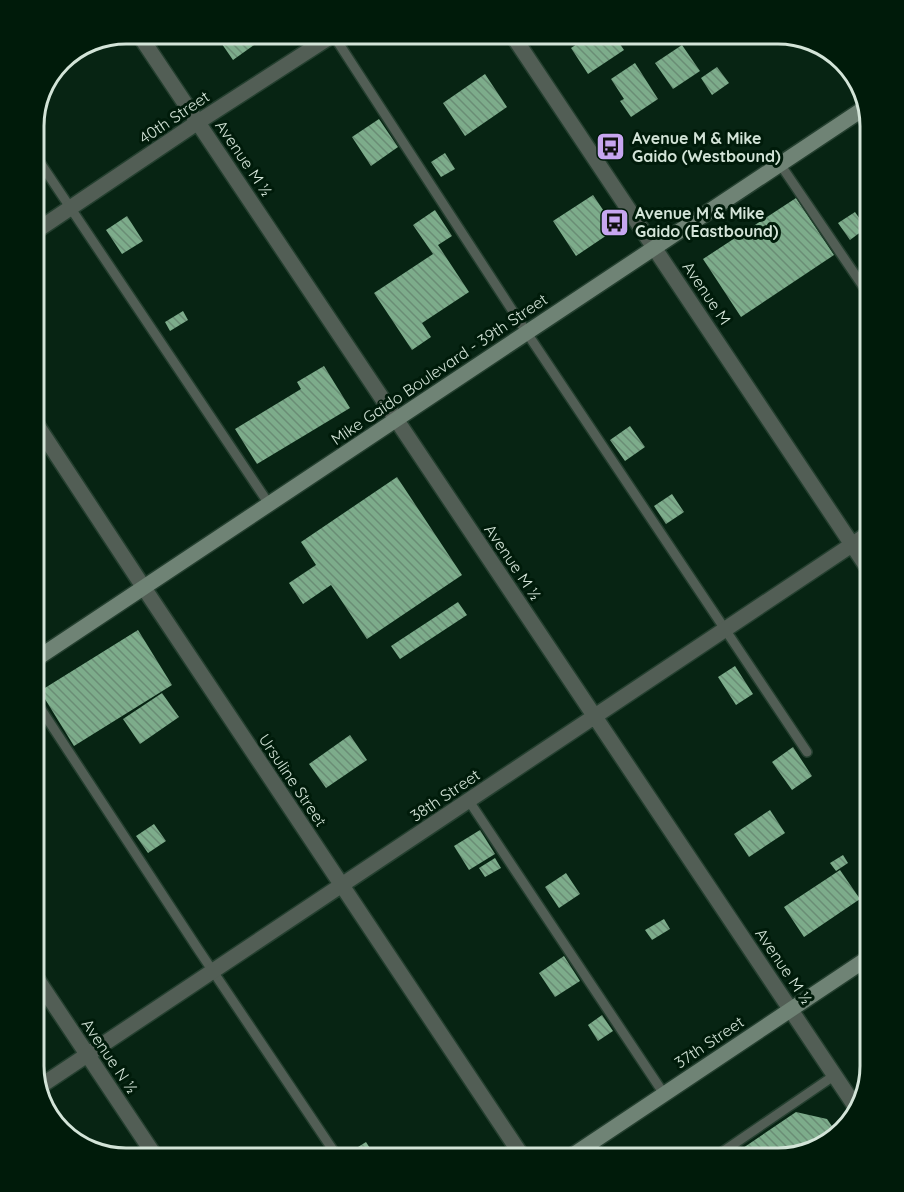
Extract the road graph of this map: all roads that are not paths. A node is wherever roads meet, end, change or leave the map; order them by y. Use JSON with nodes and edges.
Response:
{"nodes":[{"id":1,"x":145,"y":44,"type":"edge"},
{"id":2,"x":318,"y":44,"type":"edge"},
{"id":3,"x":339,"y":44,"type":"edge"},
{"id":4,"x":518,"y":44,"type":"edge"},
{"id":5,"x":859,"y":112,"type":"edge"},
{"id":6,"x":198,"y":122,"type":"junction"},
{"id":7,"x":780,"y":164,"type":"junction"},
{"id":8,"x":44,"y":168,"type":"edge"},
{"id":9,"x":71,"y":207,"type":"junction"},
{"id":10,"x":44,"y":225,"type":"edge"},
{"id":11,"x":655,"y":247,"type":"junction"},
{"id":12,"x":860,"y":282,"type":"edge"},
{"id":13,"x":527,"y":333,"type":"junction"},
{"id":14,"x":396,"y":420,"type":"junction"},
{"id":15,"x":44,"y":436,"type":"edge"},
{"id":16,"x":269,"y":504,"type":"junction"},
{"id":17,"x":860,"y":540,"type":"edge"},
{"id":18,"x":852,"y":545,"type":"junction"},
{"id":19,"x":860,"y":557,"type":"edge"},
{"id":20,"x":144,"y":588,"type":"junction"},
{"id":21,"x":725,"y":630,"type":"junction"},
{"id":22,"x":44,"y":654,"type":"edge"},
{"id":23,"x":44,"y":714,"type":"edge"},
{"id":24,"x":595,"y":716,"type":"junction"},
{"id":25,"x":807,"y":752,"type":"dead end"},
{"id":26,"x":469,"y":801,"type":"junction"},
{"id":27,"x":341,"y":885,"type":"junction"},
{"id":28,"x":860,"y":963,"type":"edge"},
{"id":29,"x":213,"y":971,"type":"junction"},
{"id":30,"x":44,"y":989,"type":"edge"},
{"id":31,"x":790,"y":1009,"type":"junction"},
{"id":32,"x":88,"y":1055,"type":"junction"},
{"id":33,"x":835,"y":1075,"type":"junction"},
{"id":34,"x":45,"y":1083,"type":"edge"},
{"id":35,"x":664,"y":1094,"type":"junction"},
{"id":36,"x":852,"y":1102,"type":"edge"},
{"id":37,"x":150,"y":1148,"type":"edge"},
{"id":38,"x":332,"y":1148,"type":"edge"},
{"id":39,"x":517,"y":1148,"type":"edge"},
{"id":40,"x":583,"y":1148,"type":"edge"},
{"id":41,"x":728,"y":1148,"type":"edge"}],
"edges":[{"from":1,"to":6,"type":"street","name":"Avenue M ½"},
{"from":2,"to":6,"type":"street","name":"40th Street"},
{"from":3,"to":13,"type":"lane"},
{"from":4,"to":11,"type":"street","name":"Avenue M"},
{"from":5,"to":7,"type":"main road","name":"Mike Gaido Boulevard - 39th Street"},
{"from":6,"to":9,"type":"street","name":"40th Street"},
{"from":6,"to":14,"type":"street","name":"Avenue M ½"},
{"from":7,"to":11,"type":"main road","name":"Mike Gaido Boulevard - 39th Street"},
{"from":7,"to":12,"type":"lane"},
{"from":8,"to":9,"type":"lane"},
{"from":9,"to":10,"type":"street","name":"40th Street"},
{"from":9,"to":16,"type":"lane"},
{"from":11,"to":13,"type":"main road","name":"Mike Gaido Boulevard - 39th Street"},
{"from":11,"to":18,"type":"street","name":"Avenue M"},
{"from":13,"to":14,"type":"main road","name":"Mike Gaido Boulevard - 39th Street"},
{"from":13,"to":21,"type":"lane"},
{"from":14,"to":16,"type":"main road","name":"Mike Gaido Boulevard - 39th Street"},
{"from":14,"to":24,"type":"street","name":"Avenue M ½"},
{"from":15,"to":20,"type":"street","name":"Ursuline Street"},
{"from":16,"to":20,"type":"main road","name":"Mike Gaido Boulevard - 39th Street"},
{"from":17,"to":18,"type":"street","name":"38th Street"},
{"from":18,"to":19,"type":"street","name":"Avenue M"},
{"from":18,"to":21,"type":"street","name":"38th Street"},
{"from":20,"to":22,"type":"main road","name":"Mike Gaido Boulevard - 39th Street"},
{"from":20,"to":27,"type":"street","name":"Ursuline Street"},
{"from":21,"to":24,"type":"street","name":"38th Street"},
{"from":21,"to":25,"type":"lane"},
{"from":23,"to":29,"type":"lane"},
{"from":24,"to":26,"type":"street","name":"38th Street"},
{"from":24,"to":31,"type":"street","name":"Avenue M ½"},
{"from":26,"to":27,"type":"street","name":"38th Street"},
{"from":26,"to":35,"type":"lane"},
{"from":27,"to":29,"type":"street","name":"38th Street"},
{"from":27,"to":39,"type":"street","name":"Ursuline Street"},
{"from":28,"to":31,"type":"main road","name":"37th Street"},
{"from":29,"to":32,"type":"street","name":"38th Street"},
{"from":29,"to":38,"type":"lane"},
{"from":30,"to":32,"type":"street","name":"Avenue N ½"},
{"from":31,"to":33,"type":"street","name":"Avenue M ½"},
{"from":31,"to":35,"type":"main road","name":"37th Street"},
{"from":32,"to":34,"type":"street","name":"38th Street"},
{"from":32,"to":37,"type":"street","name":"Avenue N ½"},
{"from":33,"to":36,"type":"street","name":"Avenue M ½"},
{"from":33,"to":41,"type":"lane"},
{"from":35,"to":40,"type":"main road","name":"37th Street"}]}
